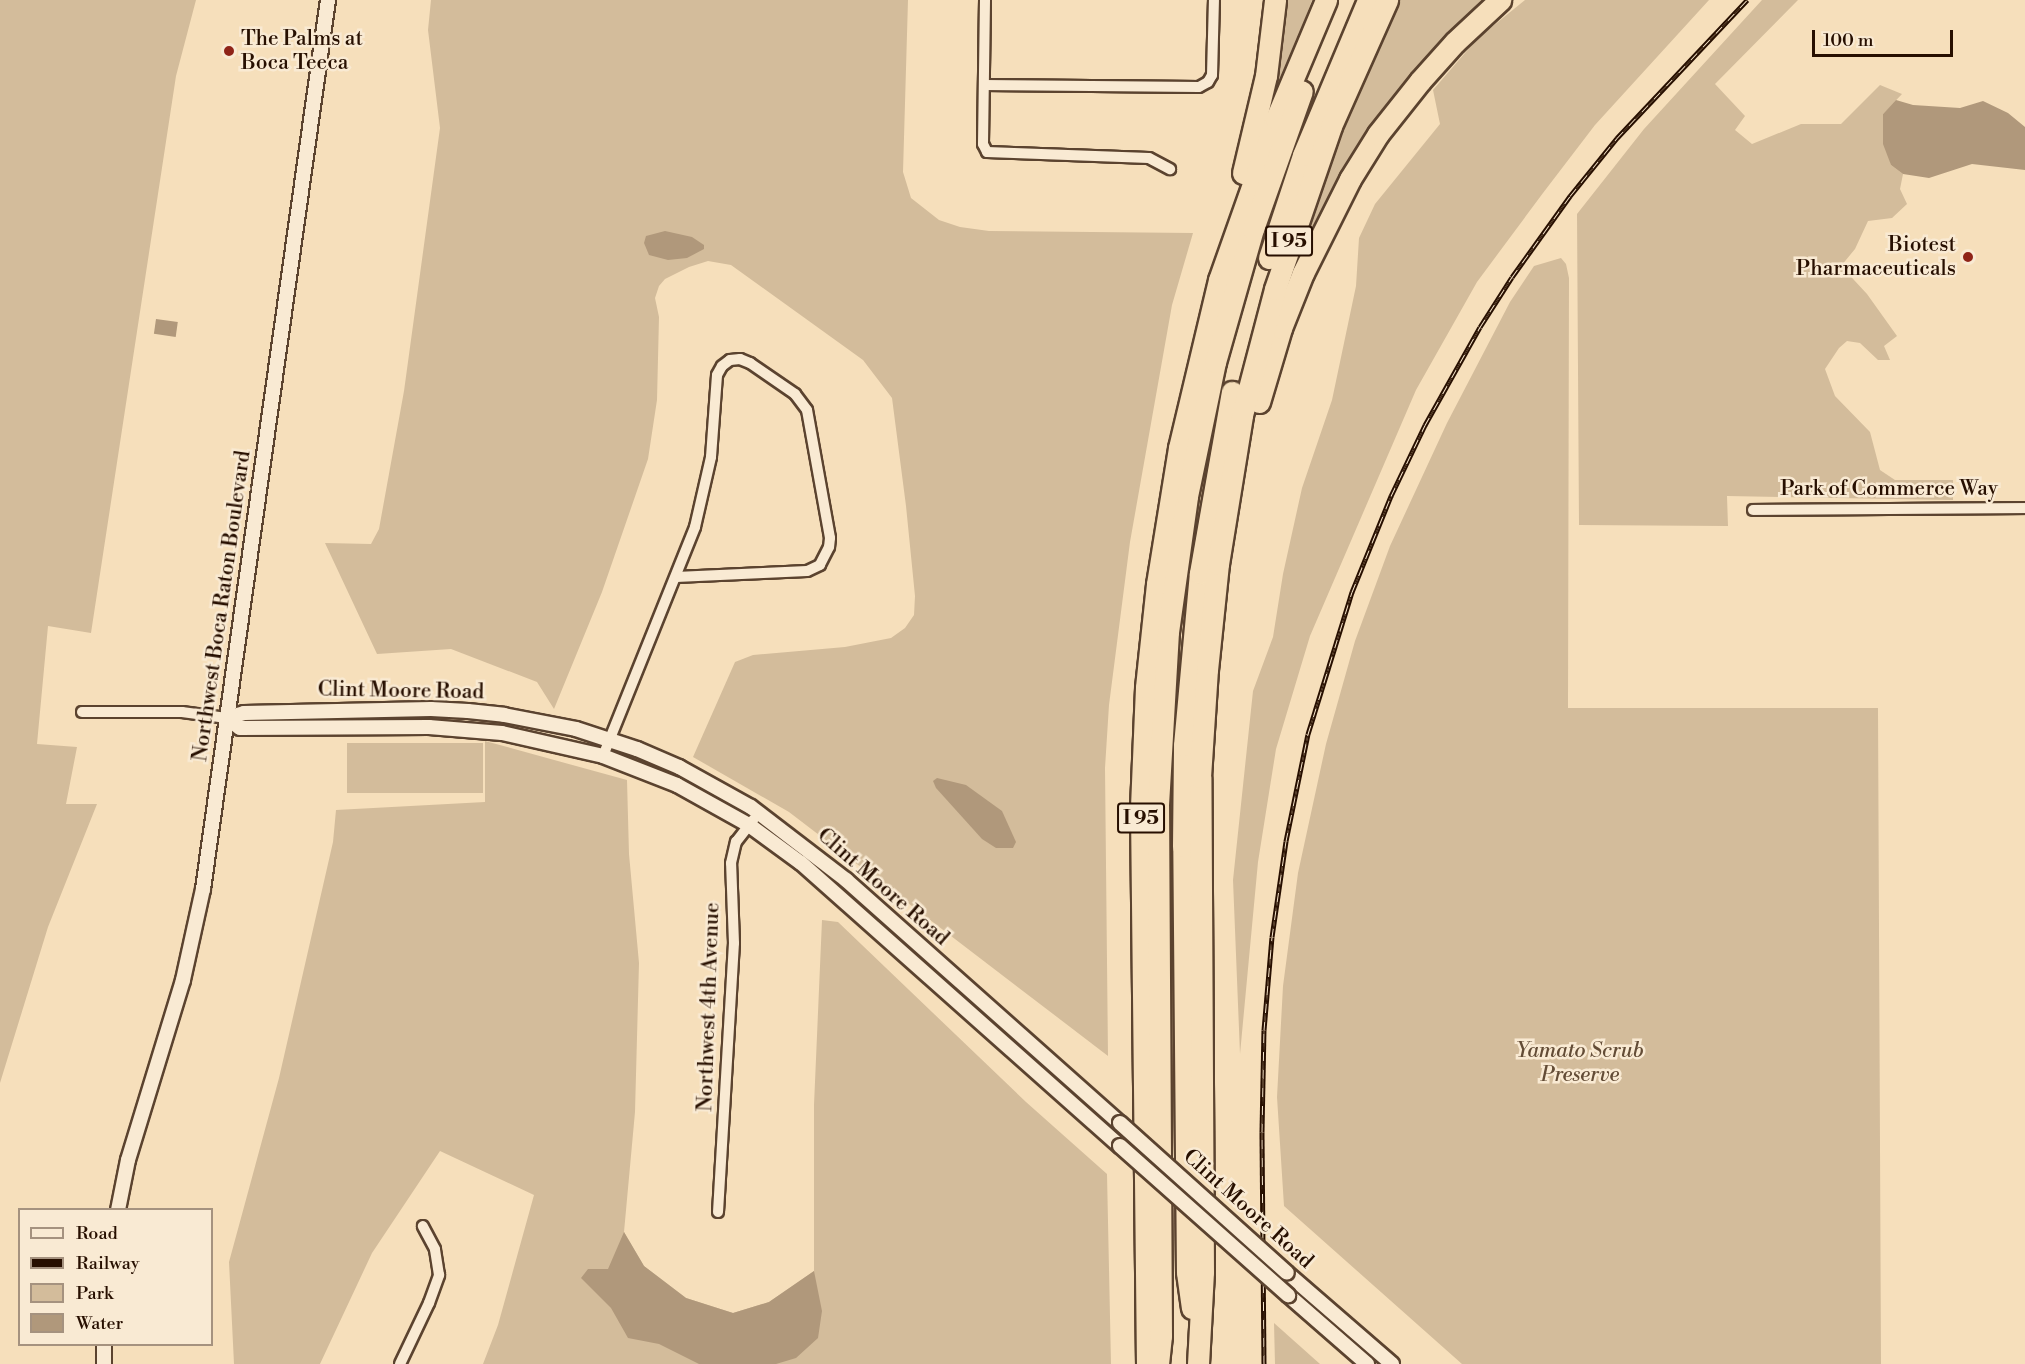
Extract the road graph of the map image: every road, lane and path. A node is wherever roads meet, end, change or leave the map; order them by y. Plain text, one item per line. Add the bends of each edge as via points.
1 (328, 0) edge
2 (985, 0) edge
3 (1215, 0) edge
4 (1275, 0) edge
5 (1326, 0) edge
6 (1342, 0) edge
7 (1368, 0) edge
8 (1387, 0) edge
9 (1500, 0) edge
10 (1513, 0) edge
11 (1431, 68) junction
12 (984, 85) junction
13 (1170, 169) dead end
14 (1219, 280) junction
15 (1229, 494) junction
16 (2025, 508) edge
17 (1753, 510) dead end
18 (676, 577) junction
19 (358, 710) junction
20 (82, 712) dead end
21 (227, 718) junction
22 (358, 727) junction
23 (610, 739) junction
24 (603, 756) junction
25 (759, 812) junction
26 (749, 825) junction
27 (118, 1208) edge
28 (718, 1212) dead end
29 (423, 1226) dead end
30 (104, 1346) edge
31 (1198, 1358) edge
32 (104, 1364) edge
33 (400, 1364) edge
34 (1147, 1364) edge
35 (1158, 1364) edge
36 (1367, 1364) edge
37 (1392, 1364) edge

1 - 21 street, Northwest Boca Raton Boulevard
2 - 12 street
3 - 12 street via 1212,75 1199,87
4 - 14 highway via 1263,92
5 - 14 highway, I 95 via 1276,119
6 - 35 highway via 1295,110 1236,283 1205,405 1176,563 1164,680 1158,805
7 - 31 highway via 1304,155 1263,278 1224,428 1200,573 1189,677 1182,814 1187,1272
8 - 15 highway, I 95 via 1331,126 1284,256 1242,415
9 - 11 highway
10 - 11 highway
11 - 15 highway via 1378,134 1317,240 1281,328
12 - 13 street via 983,144 987,152 1149,158
14 - 34 highway, I 95 via 1193,381 1169,504 1152,618 1144,722 1141,840
15 - 31 highway, I 95 via 1210,634 1200,777 1203,1272
16 - 17 street, Park of Commerce Way
18 - 18 street via 695,526 709,469 717,375 730,360 740,359 795,394 807,410 830,548 820,565 807,571
18 - 23 street
19 - 21 street, Clint Moore Road via 244,712
19 - 22 street
19 - 23 street, Clint Moore Road via 486,713 541,721
20 - 21 street, Clint Moore Road via 182,712
21 - 22 street, Clint Moore Road via 240,728
21 - 27 street, Northwest Boca Raton Boulevard via 194,934 170,1029 128,1160
22 - 24 street, Clint Moore Road via 502,733
23 - 24 street
23 - 25 street, Clint Moore Road via 679,767
24 - 26 street, Clint Moore Road via 677,785
25 - 26 street, Northwest 4th Avenue
25 - 37 street, Clint Moore Road, bridge via 846,880
26 - 28 street, Northwest 4th Avenue via 736,842 731,863 734,944
26 - 36 street, Clint Moore Road, bridge via 822,880
29 - 33 street via 435,1249 438,1275
30 - 32 street

